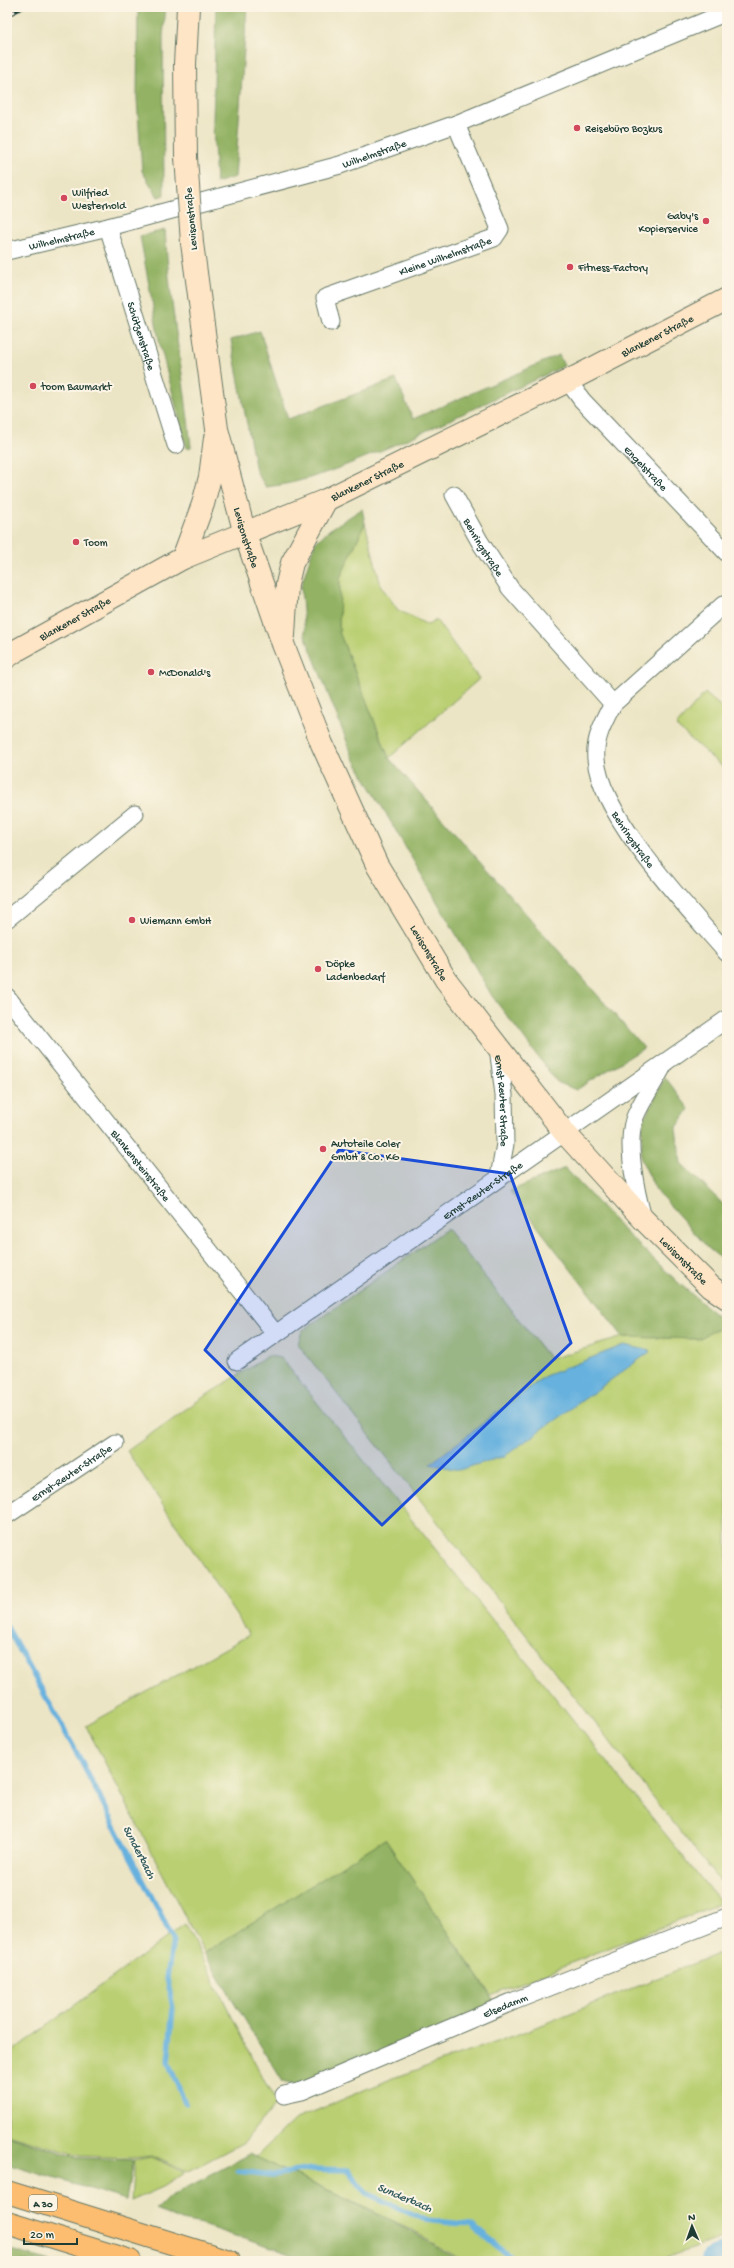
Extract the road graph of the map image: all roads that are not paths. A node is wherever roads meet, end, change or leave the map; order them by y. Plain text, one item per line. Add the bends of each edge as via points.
1 (188, 7) edge
2 (727, 12) edge
3 (456, 124) junction
4 (108, 227) junction
5 (7, 251) edge
6 (727, 299) edge
7 (331, 322) dead end
8 (568, 381) junction
9 (217, 429) junction
10 (176, 445) dead end
11 (454, 495) dead end
12 (326, 500) junction
13 (245, 534) junction
14 (727, 553) edge
15 (183, 558) junction
16 (723, 605) dead end
17 (283, 644) junction
18 (7, 658) edge
19 (613, 704) junction
20 (135, 814) dead end
21 (7, 919) edge
22 (727, 953) edge
23 (7, 997) edge
24 (727, 1019) edge
25 (498, 1047) junction
26 (666, 1062) junction
27 (564, 1132) junction
28 (499, 1177) junction
29 (643, 1219) junction
30 (727, 1298) edge
31 (275, 1333) junction
32 (237, 1361) dead end
33 (115, 1443) dead end
34 (7, 1515) edge
35 (727, 1917) edge
36 (284, 2095) dead end
37 (7, 2192) edge
38 (7, 2223) edge
39 (130, 2261) edge
40 (229, 2261) edge

1 - 9 main road, Levisonstraße, bridge via 185,64 186,158 192,243
2 - 3 street, Wilhelmstraße
3 - 4 street, Wilhelmstraße via 340,165
3 - 7 street, Kleine Wilhelmstraße via 500,229 494,238 325,298
4 - 5 street, Wilhelmstraße
4 - 10 street, Schützenstraße
6 - 8 main road, Blankener Straße
8 - 12 main road, Blankener Straße
8 - 14 street, Engelstraße via 582,400
9 - 13 main road, Levisonstraße
9 - 15 main road, Levisonstraße via 203,504
11 - 19 street, Behringstraße via 510,588
12 - 13 main road, Blankener Straße
12 - 17 main road, Levisonstraße via 292,563 287,584
13 - 15 main road, Blankener Straße
13 - 17 main road, Levisonstraße
15 - 18 main road, Blankener Straße via 17,650
16 - 19 street, Behringstraße
17 - 25 main road, Levisonstraße via 322,744 378,866 446,980
19 - 22 street, Behringstraße via 599,736 596,759 609,800 638,848
20 - 21 street
23 - 31 street, Blankensteinstraße
24 - 26 street, Ernst-Reuter-Straße
25 - 27 main road, Levisonstraße
25 - 28 street, Ernst Reuter Straße via 504,1095 505,1144
26 - 27 street, Ernst-Reuter-Straße
26 - 29 street via 634,1119 631,1156
27 - 28 street, Ernst-Reuter-Straße
27 - 29 main road, Levisonstraße
28 - 31 street, Ernst-Reuter-Straße
29 - 30 main road, Levisonstraße via 712,1287
31 - 32 street, Ernst-Reuter-Straße
33 - 34 street, Ernst-Reuter-Straße
35 - 36 street, Elsedamm via 514,2001 302,2091
37 - 40 highway, A 30
38 - 39 highway

